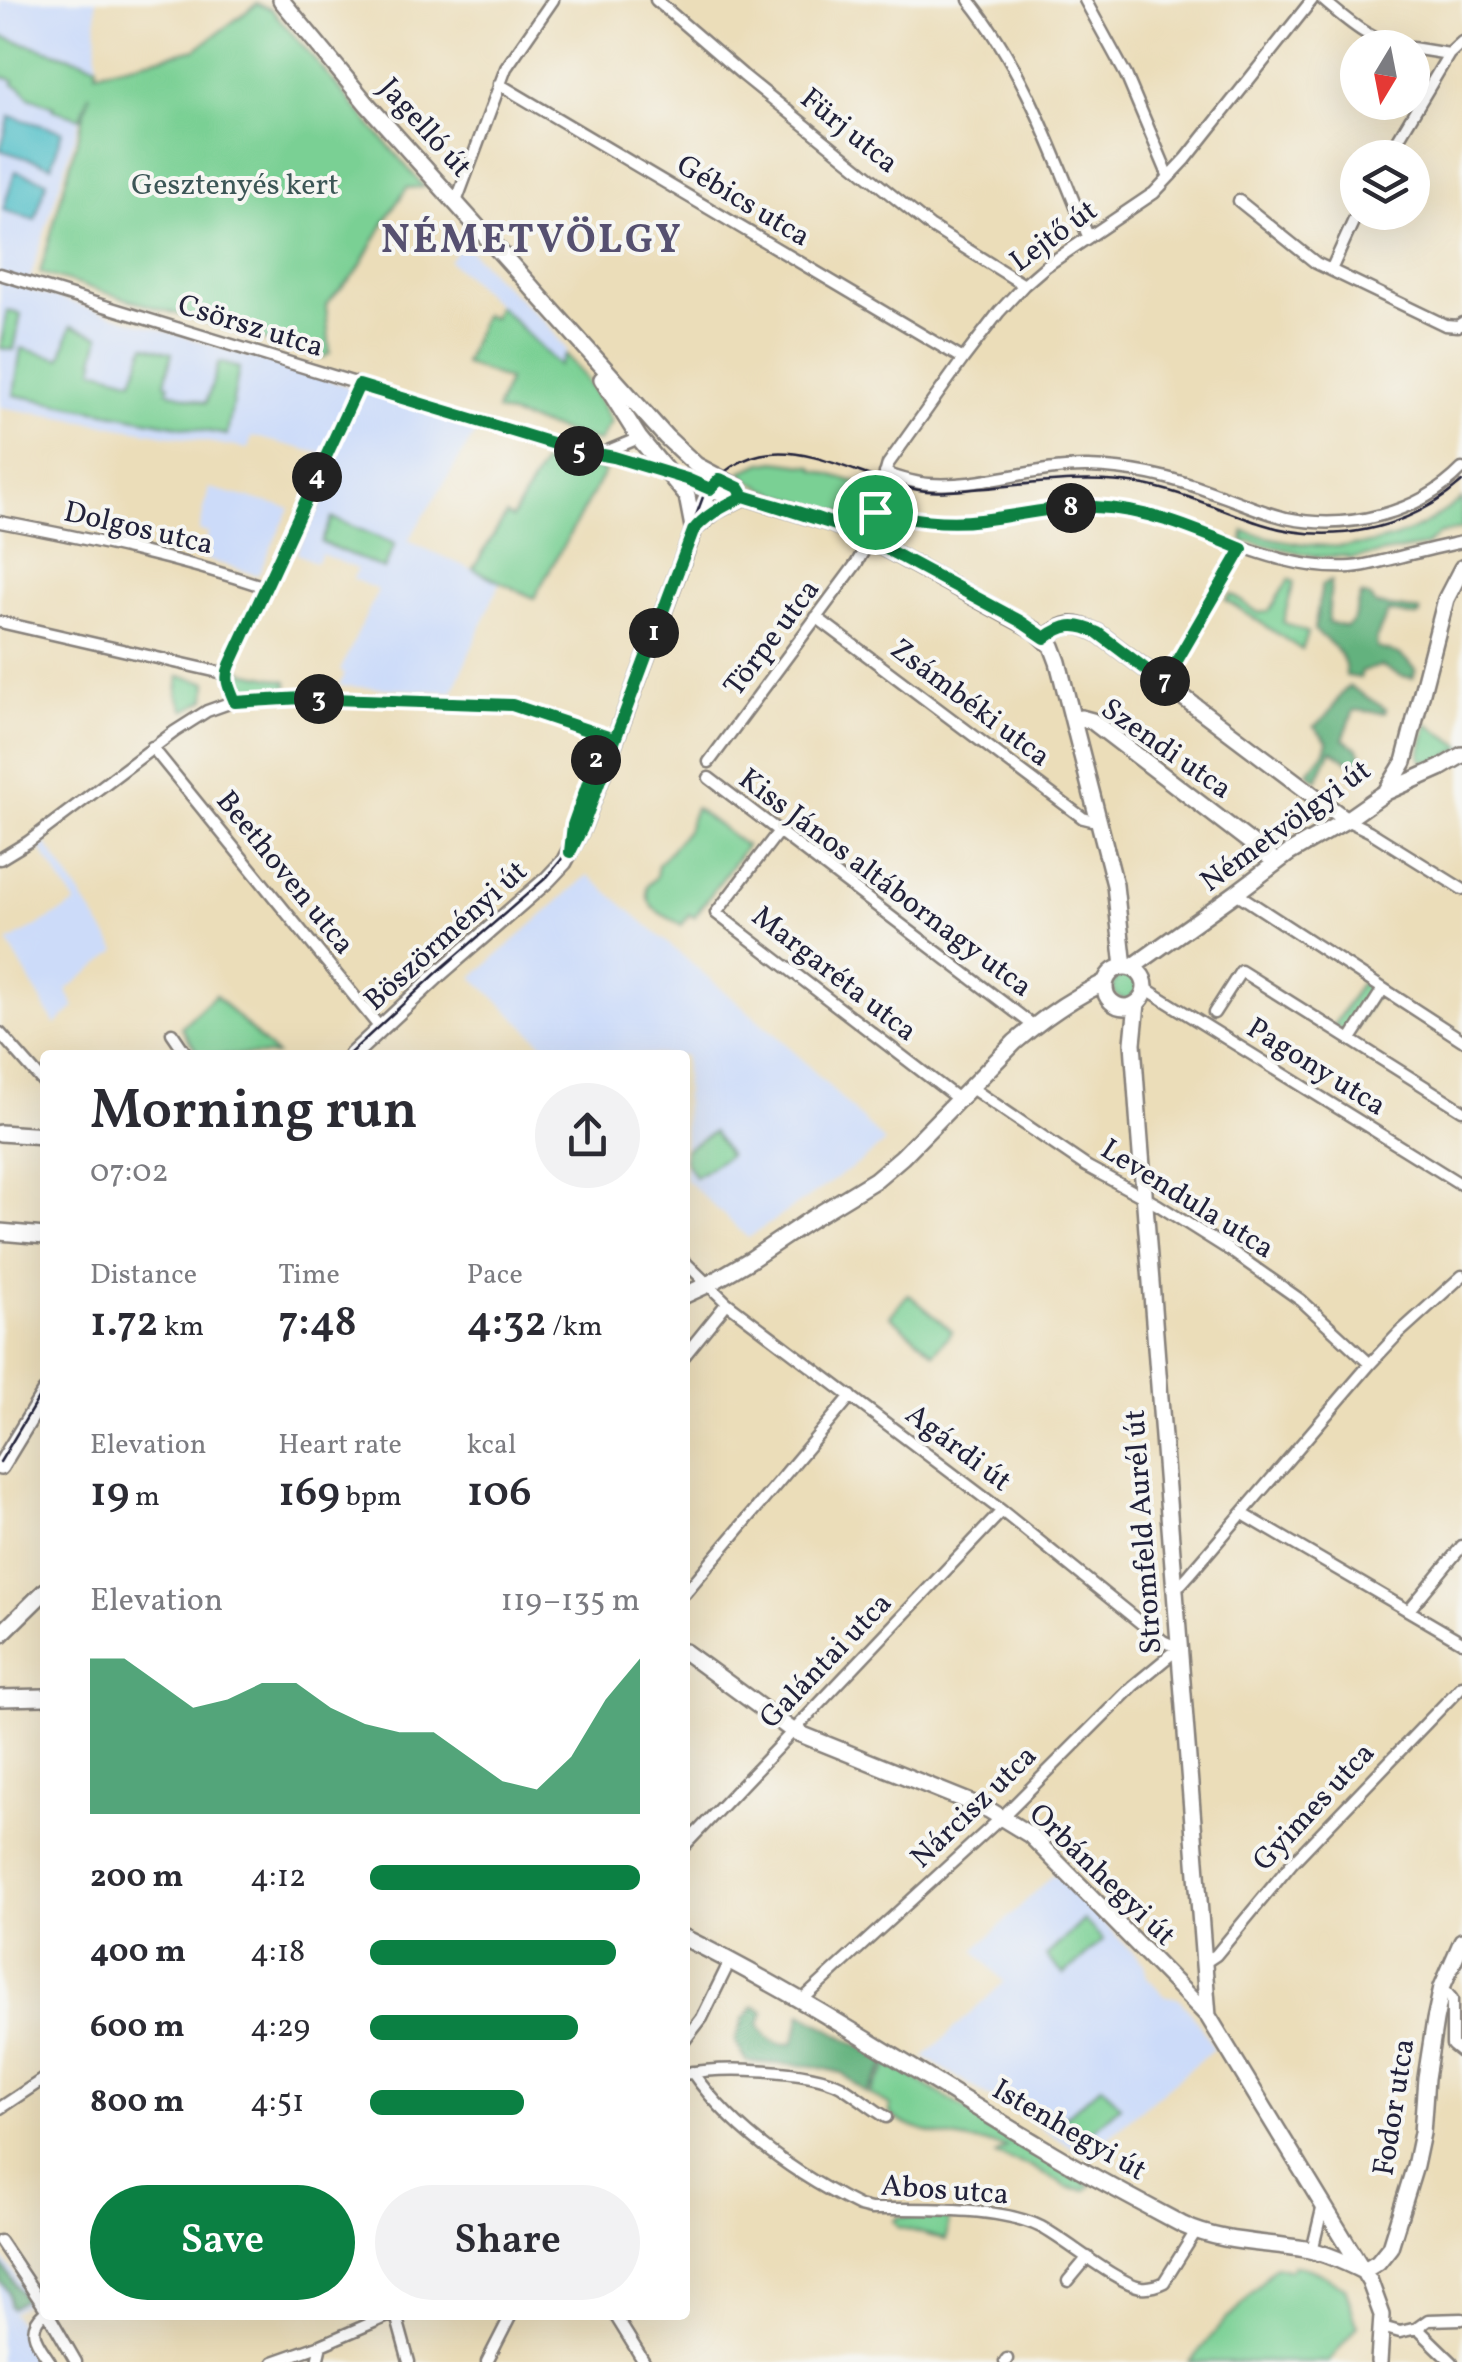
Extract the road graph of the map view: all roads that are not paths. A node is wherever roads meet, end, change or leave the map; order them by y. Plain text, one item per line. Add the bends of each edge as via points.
1 (281, 0) edge
2 (553, 0) edge
3 (656, 0) edge
4 (969, 0) edge
5 (1085, 0) edge
6 (1312, 0) edge
7 (1323, 0) edge
8 (1359, 30) edge
9 (1462, 42) edge
10 (1430, 51) edge
11 (1449, 54) junction
12 (499, 84) junction
13 (1398, 140) edge
14 (1170, 177) junction
15 (1239, 201) dead end
16 (456, 202) junction
17 (1349, 230) edge
18 (1088, 236) junction
19 (1330, 270) junction
20 (0, 274) edge
21 (1024, 285) junction
22 (1462, 322) edge
23 (572, 334) junction
24 (963, 359) junction
25 (359, 385) junction
26 (666, 437) junction
27 (639, 438) junction
28 (602, 454) junction
29 (1462, 469) edge
30 (885, 473) junction
31 (673, 476) junction
32 (715, 484) junction
33 (744, 496) junction
34 (875, 512) junction
35 (0, 522) edge
36 (693, 531) junction
37 (866, 538) junction
38 (1462, 542) edge
39 (1242, 549) junction
40 (1462, 568) edge
41 (265, 587) junction
42 (816, 617) junction
43 (0, 622) edge
44 (1045, 638) junction
45 (226, 674) junction
46 (1164, 683) junction
47 (235, 702) junction
48 (1073, 720) junction
49 (614, 739) junction
50 (152, 747) junction
51 (1462, 754) edge
52 (709, 762) dead end
53 (1404, 762) junction
54 (1440, 768) junction
55 (709, 778) dead end
56 (1386, 792) junction
57 (1098, 818) junction
58 (1346, 820) junction
59 (778, 831) junction
60 (0, 858) edge
61 (1276, 862) junction
62 (1462, 889) edge
63 (1236, 893) junction
64 (1172, 940) junction
65 (1128, 967) junction
66 (1383, 988) junction
67 (1142, 991) junction
68 (1111, 996) junction
69 (1214, 1012) dead end
70 (1034, 1026) junction
71 (380, 1029) junction
72 (0, 1033) edge
73 (172, 1034) dead end
74 (1351, 1039) junction
75 (1462, 1040) edge
76 (1133, 1043) junction
77 (183, 1050) edge
78 (357, 1050) edge
79 (40, 1078) edge
80 (964, 1093) junction
81 (1462, 1110) edge
82 (0, 1133) edge
83 (40, 1136) edge
84 (1462, 1185) edge
85 (1146, 1199) junction
86 (0, 1232) edge
87 (40, 1236) edge
88 (690, 1267) edge
89 (1462, 1276) edge
90 (708, 1284) junction
91 (690, 1293) edge
92 (727, 1303) junction
93 (690, 1349) edge
94 (1370, 1364) junction
95 (851, 1396) junction
96 (40, 1400) edge
97 (0, 1467) edge
98 (1002, 1511) junction
99 (1244, 1514) junction
100 (1462, 1546) edge
101 (1173, 1585) junction
102 (690, 1586) edge
103 (40, 1596) edge
104 (1410, 1610) junction
105 (0, 1635) edge
106 (1462, 1642) edge
107 (1179, 1648) junction
108 (690, 1656) edge
109 (1462, 1686) edge
110 (40, 1697) edge
111 (0, 1698) edge
112 (793, 1730) junction
113 (1002, 1817) junction
114 (690, 1839) edge
115 (690, 1941) edge
116 (1462, 1942) edge
117 (1203, 1960) junction
118 (730, 1961) junction
119 (1442, 1988) junction
120 (801, 2000) junction
121 (1208, 2016) junction
122 (690, 2034) edge
123 (1462, 2053) edge
124 (690, 2073) edge
125 (690, 2074) edge
126 (40, 2081) edge
127 (0, 2108) edge
128 (886, 2117) dead end
129 (1324, 2204) junction
130 (1196, 2231) junction
131 (0, 2241) edge
132 (1312, 2251) junction
133 (1088, 2257) junction
134 (1363, 2271) junction
135 (1068, 2281) dead end
136 (40, 2303) edge
137 (40, 2318) edge
138 (1462, 2319) edge
139 (51, 2320) edge
140 (381, 2320) edge
141 (395, 2320) edge
142 (508, 2320) edge
143 (618, 2320) edge
144 (1382, 2327) junction
145 (1417, 2328) junction
146 (321, 2345) junction
147 (50, 2362) edge
148 (76, 2362) edge
149 (273, 2362) edge
150 (317, 2362) edge
151 (409, 2362) edge
152 (487, 2362) edge
153 (644, 2362) edge
154 (1380, 2362) edge
155 (1452, 2362) edge

1 - 16 street, Jagelló út
2 - 12 street
3 - 21 street, Fürj utca via 930,226
4 - 18 street via 1002,43
5 - 14 street
6 - 14 street, Lejtő út
7 - 8 street
9 - 11 street
10 - 11 street
11 - 13 street
12 - 16 street
12 - 24 street, Gébics utca
14 - 18 street, Lejtő út
15 - 19 street
16 - 23 street, Jagelló út
17 - 19 street
18 - 21 street, Lejtő út
19 - 22 street via 1445,325
20 - 25 street, Csörsz utca
21 - 24 street, Lejtő út
23 - 26 street, Jagelló út
23 - 27 street, Jagelló út
24 - 30 street, Lejtő út
25 - 28 street, Csörsz utca
25 - 41 street
26 - 27 street
26 - 32 street, Jagelló út
27 - 28 street
27 - 31 street, Jagelló út
28 - 31 street, Csörsz utca
29 - 30 street via 1392,512 1324,523 1290,519 1159,476 1088,467 938,484
30 - 34 street, Lejtő út
31 - 32 street, Jagelló út
31 - 36 street via 687,496
32 - 33 street via 739,488
32 - 36 street, Böszörményi út
33 - 36 street
33 - 37 street
34 - 37 street, Lejtő út
34 - 39 street via 984,520 1106,508 1184,524
35 - 41 street, Dolgos utca via 112,543
36 - 49 street, Böszörményi út
37 - 42 street, Törpe utca via 856,564
37 - 44 street
38 - 39 street via 1352,567 1308,565
39 - 46 street
40 - 53 street, Németvölgyi út via 1446,599
41 - 45 street
42 - 52 street, Törpe utca
42 - 57 street, Zsámbéki utca via 1083,818
43 - 45 street
44 - 46 street via 1065,626 1086,627
44 - 48 street via 1056,654
45 - 47 street
46 - 58 street
47 - 49 street via 512,705
47 - 50 street via 207,711
48 - 57 street
48 - 61 street, Szendi utca via 1092,721
49 - 71 street, Böszörményi út via 600,749 570,852
50 - 60 street
50 - 71 street, Beethoven utca
51 - 54 street
53 - 54 street
53 - 56 street, Németvölgyi út
54 - 56 street
55 - 59 street, Kiss János altábornagy utca
56 - 58 street, Németvölgyi út
57 - 65 street
58 - 61 street, Németvölgyi út
58 - 62 street
59 - 70 street, Kiss János altábornagy utca
59 - 80 street, Margaréta utca via 716,913
61 - 63 street, Németvölgyi út
63 - 64 street, Németvölgyi út
63 - 66 street
64 - 65 street, Németvölgyi út
64 - 67 street, Németvölgyi út
65 - 67 street via 1138,972
65 - 68 street via 1112,972
66 - 74 street
66 - 75 street
67 - 68 street via 1132,1006
67 - 76 street, Stromfeld Aurél út
67 - 84 street, Pagony utca
68 - 70 street via 1065,1004
68 - 76 street, Stromfeld Aurél út
69 - 74 street via 1241,971
70 - 80 street
71 - 78 street, Böszörményi út
72 - 79 street
73 - 77 street
74 - 81 street
76 - 85 street, Stromfeld Aurél út
80 - 85 street, Levendula utca
80 - 90 street via 875,1180
82 - 83 street
85 - 94 street, Levendula utca via 1302,1301
85 - 101 street, Stromfeld Aurél út
86 - 87 street
88 - 90 street, Agárdi út
89 - 94 street
90 - 91 street
90 - 92 street, Agárdi út
92 - 93 street
92 - 95 street, Agárdi út
94 - 99 street
95 - 98 street, Agárdi út
95 - 102 street
96 - 97 street
98 - 107 street, Agárdi út
98 - 112 street, Galántai utca
99 - 101 street
99 - 104 street
100 - 104 street
101 - 107 street, Stromfeld Aurél út
103 - 105 street
104 - 106 street
107 - 113 street, Nárcisz utca
107 - 117 street, Stromfeld Aurél út
108 - 112 street, Orbánhegyi út
109 - 117 street, Gyimes utca via 1292,1863 1216,1954
110 - 111 street
112 - 113 street, Orbánhegyi út
112 - 114 street, Galántai utca
113 - 120 street, Nárcisz utca
113 - 121 street, Orbánhegyi út via 1030,1836
115 - 118 street, Istenhegyi út
116 - 119 street, Fodor utca
117 - 121 street, Stromfeld Aurél út
118 - 120 street, Istenhegyi út
118 - 122 street
119 - 123 street via 1452,1999 1452,2045
119 - 134 street, Fodor utca via 1415,2166 1390,2247
120 - 130 street, Istenhegyi út via 1057,2156
121 - 129 street, Orbánhegyi út
124 - 128 street via 819,2078
125 - 133 street, Abos utca via 753,2140 859,2206 1004,2215 1042,2228
126 - 127 street
129 - 132 street
129 - 134 street, Orbánhegyi út
130 - 132 street, Istenhegyi út
130 - 133 street, Abos utca via 1156,2286 1133,2284
131 - 136 street
132 - 134 street, Istenhegyi út
133 - 135 street
134 - 144 street
137 - 147 street via 34,2333
138 - 145 street via 1428,2320
139 - 148 street
140 - 146 street
141 - 151 street
142 - 152 street
143 - 153 street
144 - 145 street
144 - 154 street
145 - 155 street
146 - 149 street
146 - 150 street

